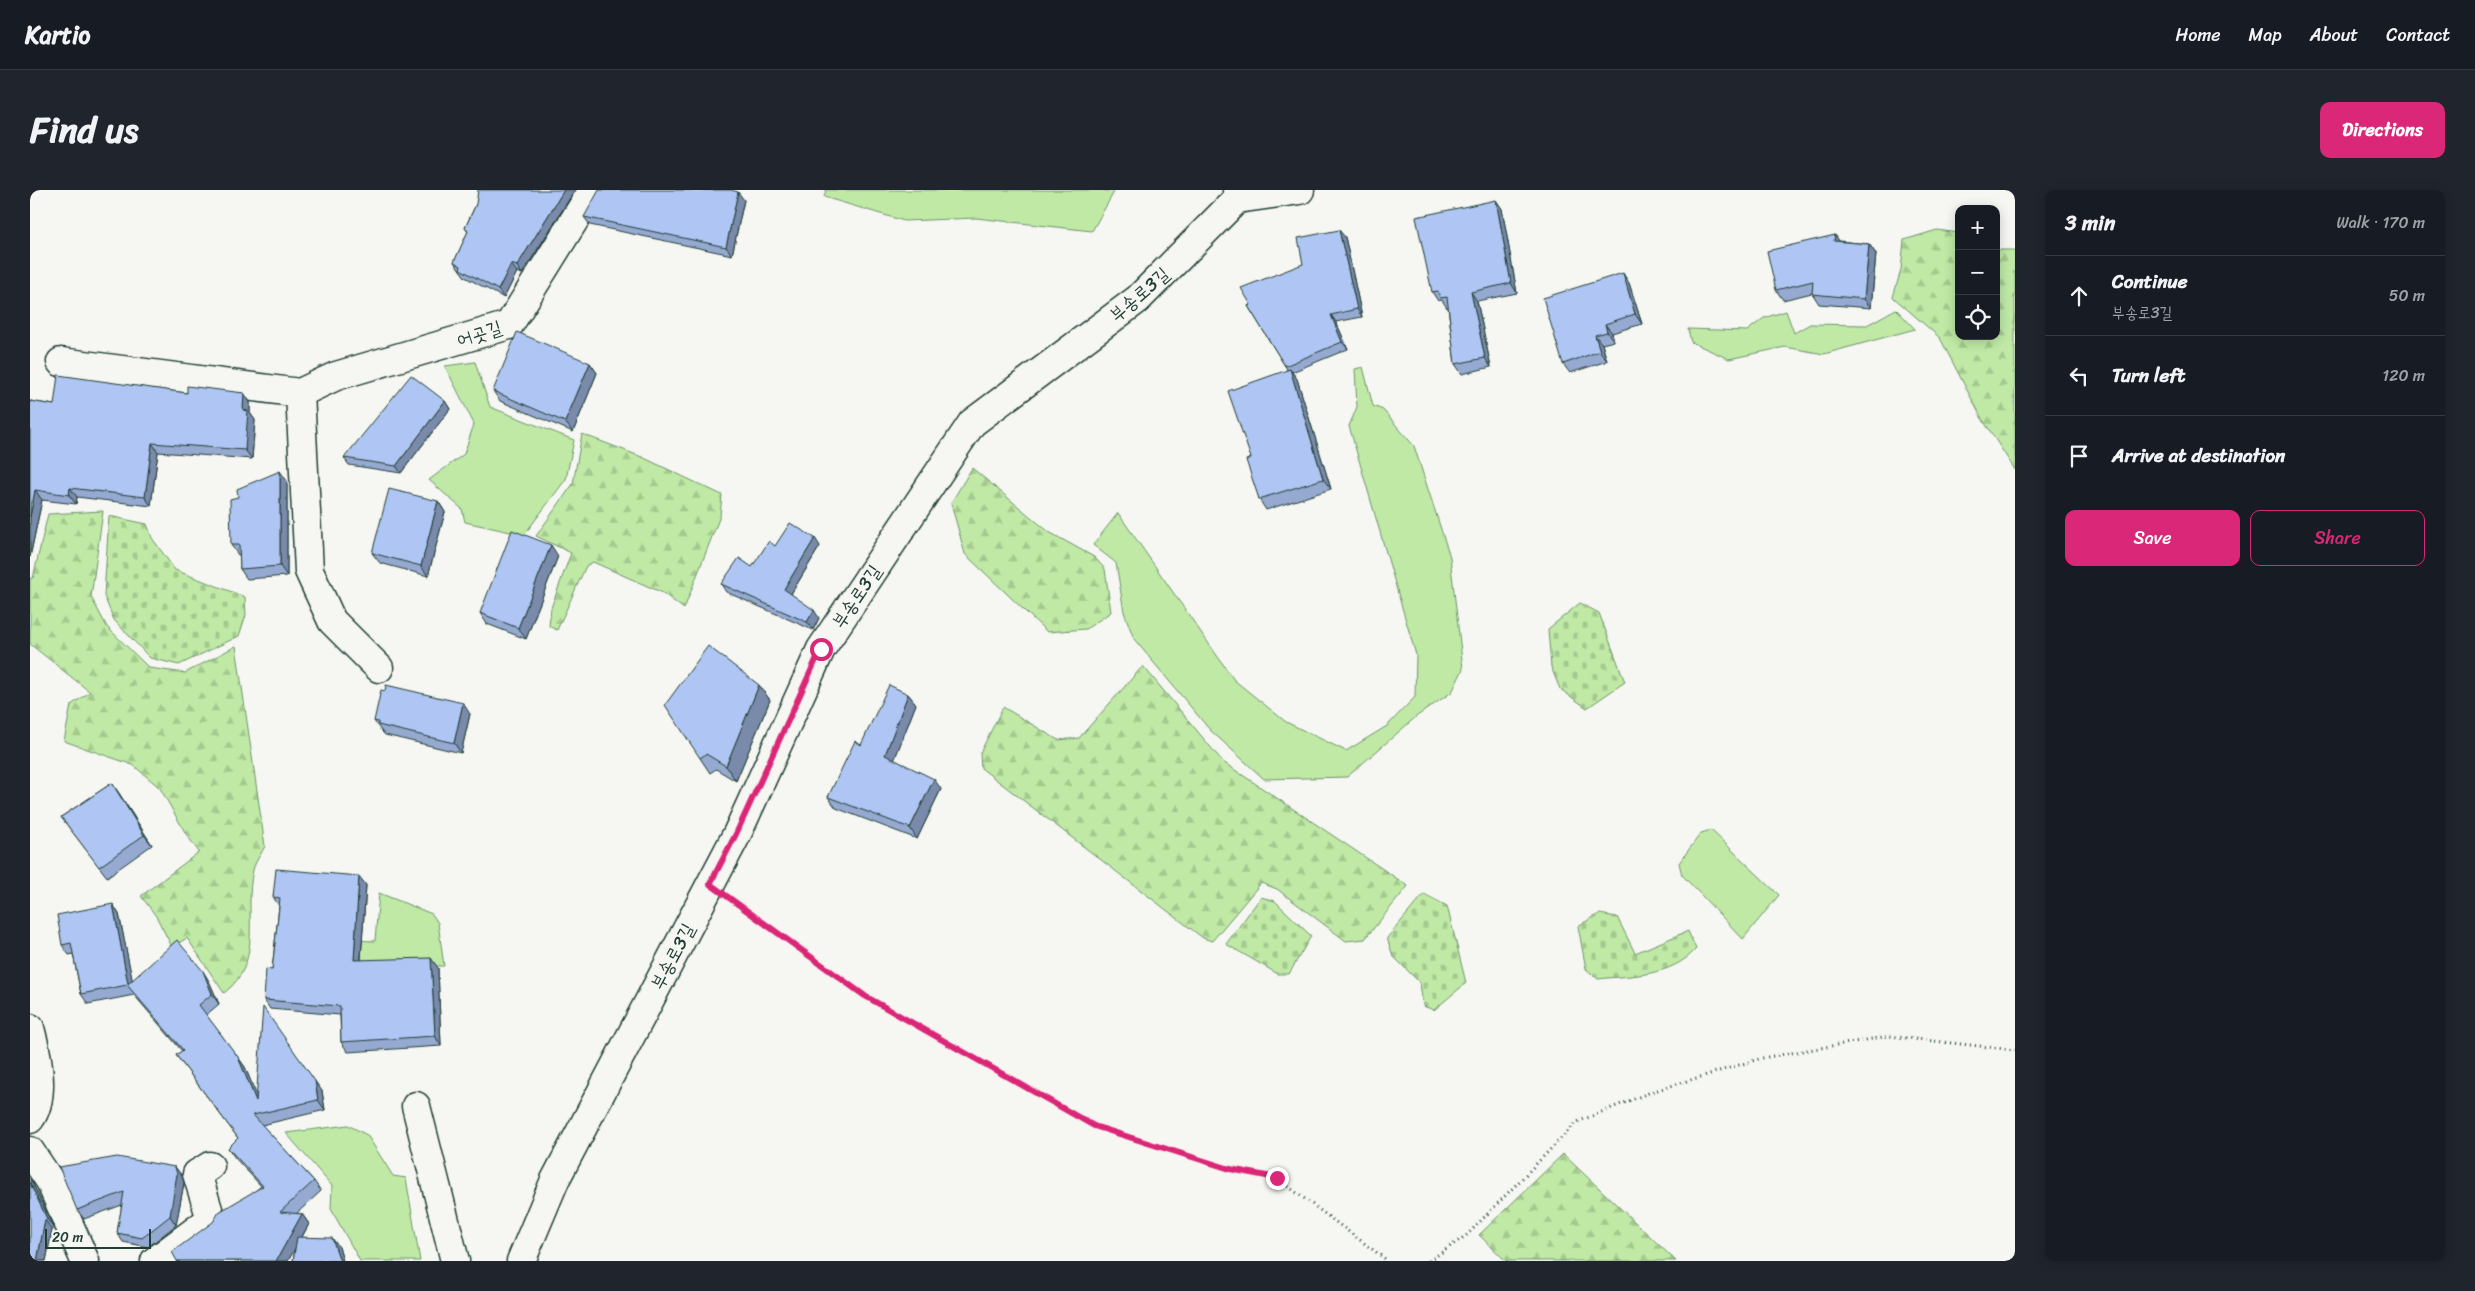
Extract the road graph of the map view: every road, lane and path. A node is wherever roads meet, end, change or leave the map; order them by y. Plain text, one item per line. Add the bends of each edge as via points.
1 (593, 190) edge
2 (1300, 190) edge
3 (1237, 194) edge
4 (61, 362) dead end
5 (300, 394) junction
6 (379, 668) dead end
7 (710, 884) junction
8 (30, 1028) edge
9 (2015, 1050) edge
10 (416, 1106) dead end
11 (30, 1119) edge
12 (30, 1151) edge
13 (210, 1166) dead end
14 (1378, 1256) junction
15 (85, 1261) edge
16 (155, 1261) edge
17 (455, 1261) edge
18 (521, 1261) edge
19 (1378, 1261) edge
20 (1388, 1261) edge
21 (1429, 1261) edge

1 - 5 street, 어곳길 via 508,325 336,376
2 - 3 street
3 - 7 street, 부송로3길 via 1138,299 972,423 821,649 741,825
4 - 5 street
5 - 6 street via 309,571 332,621
7 - 14 path via 865,996 1094,1126 1230,1169 1277,1178
7 - 18 street, 부송로3길 via 556,1180
8 - 11 street via 38,1056 37,1110
9 - 21 path via 1889,1036 1762,1058 1651,1092 1578,1122 1467,1235
10 - 17 street
12 - 15 street via 50,1181
13 - 16 street via 197,1174 211,1219
14 - 19 path
14 - 20 path

